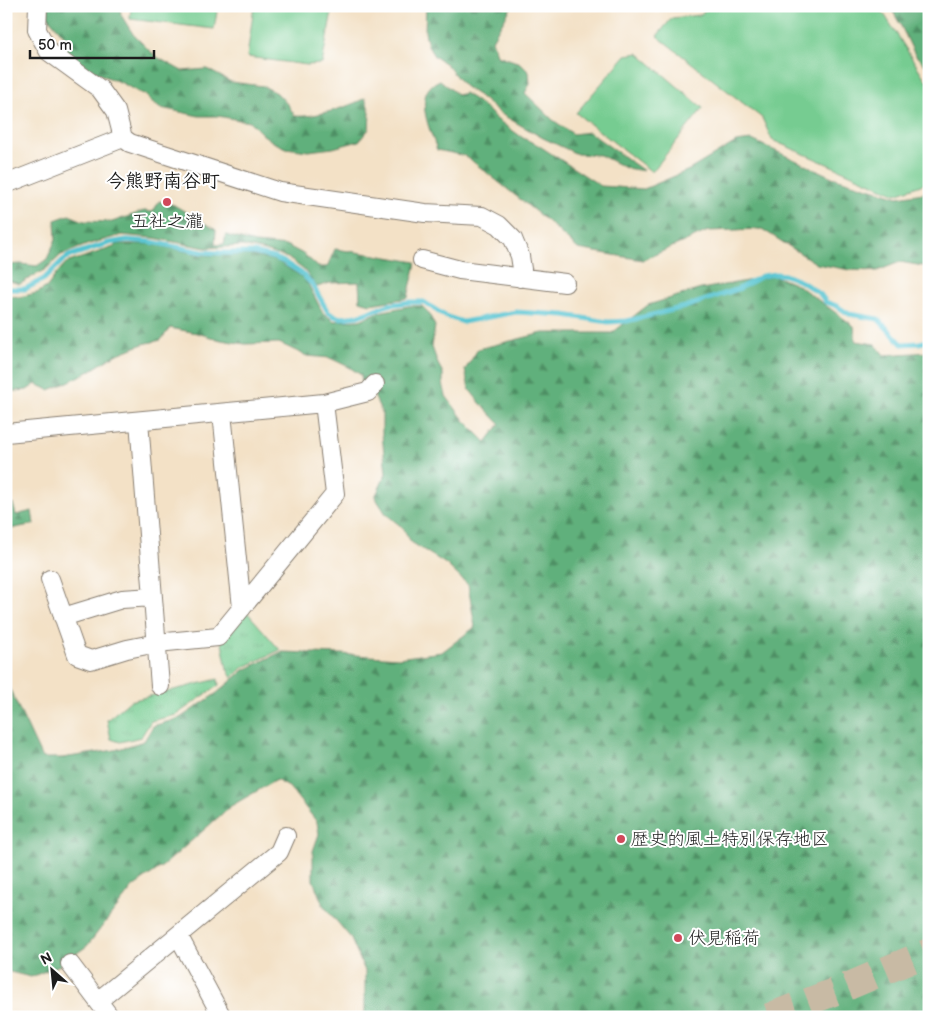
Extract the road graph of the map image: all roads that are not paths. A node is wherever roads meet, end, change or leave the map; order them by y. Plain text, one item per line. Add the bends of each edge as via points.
1 (38, 6) edge
2 (123, 138) junction
3 (6, 184) edge
4 (422, 260) dead end
5 (520, 278) junction
6 (565, 284) dead end
7 (375, 384) dead end
8 (324, 404) junction
9 (222, 413) junction
10 (139, 420) junction
11 (6, 433) edge
12 (50, 580) dead end
13 (153, 596) junction
14 (242, 608) junction
15 (63, 617) junction
16 (157, 642) junction
17 (160, 686) dead end
18 (286, 836) dead end
19 (178, 935) junction
20 (70, 964) dead end
21 (98, 1000) junction
22 (110, 1017) edge
23 (222, 1017) edge

1 - 2 street via 37,30 49,52 100,89 116,111
2 - 3 street
2 - 5 street via 280,192 425,213 482,216 499,225 512,239 520,256
4 - 5 street via 460,270
5 - 6 street
7 - 8 street via 368,392
8 - 9 street
8 - 14 street via 335,494
9 - 10 street
9 - 14 street
10 - 11 street
10 - 13 street
12 - 15 street
13 - 15 street via 122,599
13 - 16 street
14 - 16 street via 218,637
15 - 16 street via 77,654 91,660
16 - 17 street
18 - 19 street via 279,852
19 - 21 street
19 - 23 street
20 - 21 street
21 - 22 street

